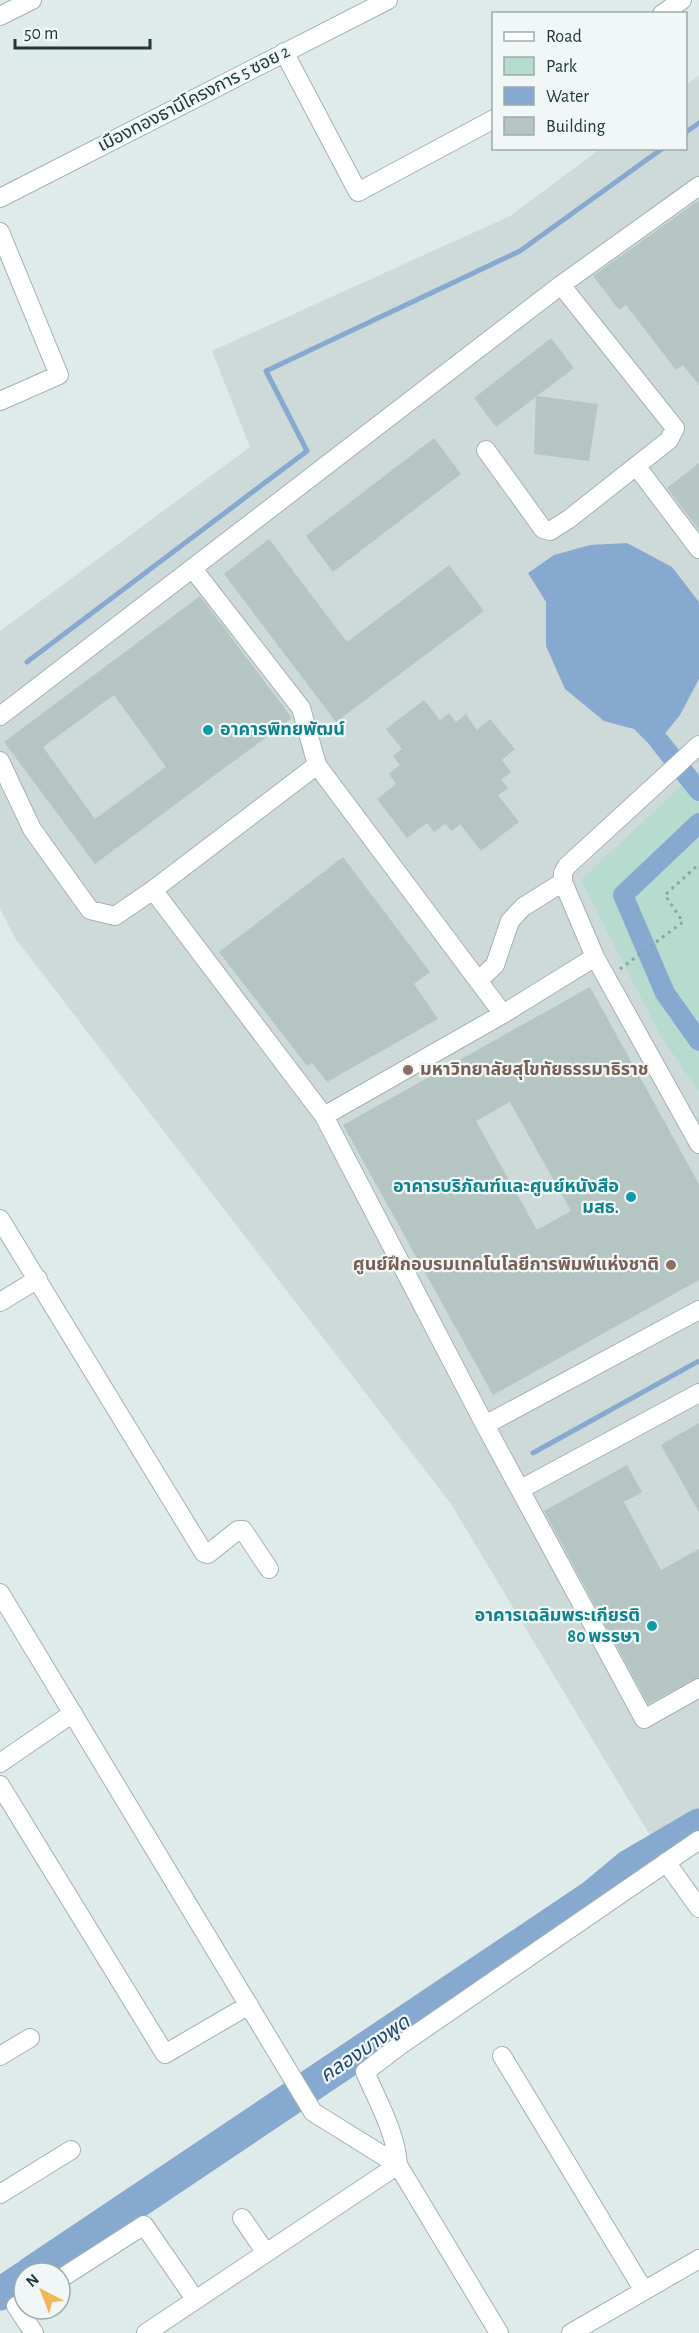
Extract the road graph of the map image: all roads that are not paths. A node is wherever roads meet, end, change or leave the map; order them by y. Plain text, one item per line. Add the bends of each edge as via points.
1 (32, 0) edge
2 (388, 0) edge
3 (682, 0) edge
4 (665, 12) edge
5 (0, 16) edge
6 (284, 52) junction
7 (492, 120) edge
8 (699, 186) edge
9 (0, 198) edge
10 (0, 232) edge
11 (561, 285) junction
12 (0, 401) edge
13 (486, 450) dead end
14 (637, 467) junction
15 (699, 549) edge
16 (193, 569) junction
17 (0, 716) edge
18 (696, 748) edge
19 (0, 761) edge
20 (317, 765) junction
21 (563, 882) junction
22 (153, 890) junction
23 (595, 957) junction
24 (477, 981) junction
25 (503, 1014) junction
26 (324, 1116) junction
27 (699, 1144) edge
28 (0, 1219) edge
29 (38, 1279) junction
30 (0, 1302) edge
31 (699, 1310) edge
32 (699, 1393) edge
33 (485, 1425) junction
34 (521, 1489) junction
35 (269, 1569) dead end
36 (0, 1593) edge
37 (699, 1688) edge
38 (73, 1713) junction
39 (0, 1763) edge
40 (0, 1785) edge
41 (699, 1840) edge
42 (666, 1862) junction
43 (699, 1908) edge
44 (249, 2005) junction
45 (30, 2038) dead end
46 (0, 2056) edge
47 (502, 2056) dead end
48 (71, 2150) dead end
49 (398, 2165) junction
50 (0, 2194) edge
51 (242, 2218) dead end
52 (266, 2253) junction
53 (699, 2259) edge
54 (72, 2272) edge
55 (644, 2290) junction
56 (195, 2299) junction
57 (146, 2333) edge
58 (499, 2333) edge
59 (571, 2333) edge

1 - 5 street
2 - 6 street, เมืองทองธานีโครงการ 5 ซอย 2
3 - 4 street
6 - 7 street via 358,192
6 - 9 street, เมืองทองธานีโครงการ 5 ซอย 2
8 - 11 street
10 - 12 street via 59,375
11 - 14 street via 675,428 669,440
11 - 16 street
13 - 14 street via 543,529 550,531
14 - 15 street
16 - 17 street
16 - 20 street via 301,708
18 - 21 street via 567,866
19 - 22 street via 32,829 90,910 115,916
20 - 22 street
20 - 24 street
21 - 23 street
21 - 24 street via 523,907 510,921 495,966
22 - 26 street
23 - 25 street
23 - 27 street
24 - 25 street
25 - 26 street
26 - 33 street
28 - 29 street
29 - 30 street
29 - 35 street via 204,1553 243,1530
31 - 33 street
32 - 34 street
33 - 34 street
34 - 37 street via 644,1719
36 - 38 street
38 - 39 street
38 - 44 street
40 - 44 street via 165,2054
41 - 42 street
42 - 43 street
42 - 49 street via 365,2073 390,2130
44 - 49 street via 313,2112
45 - 46 street
47 - 55 street
48 - 50 street
49 - 52 street
49 - 58 street
51 - 52 street
52 - 56 street
53 - 55 street
54 - 56 street via 144,2225
55 - 59 street
56 - 57 street

